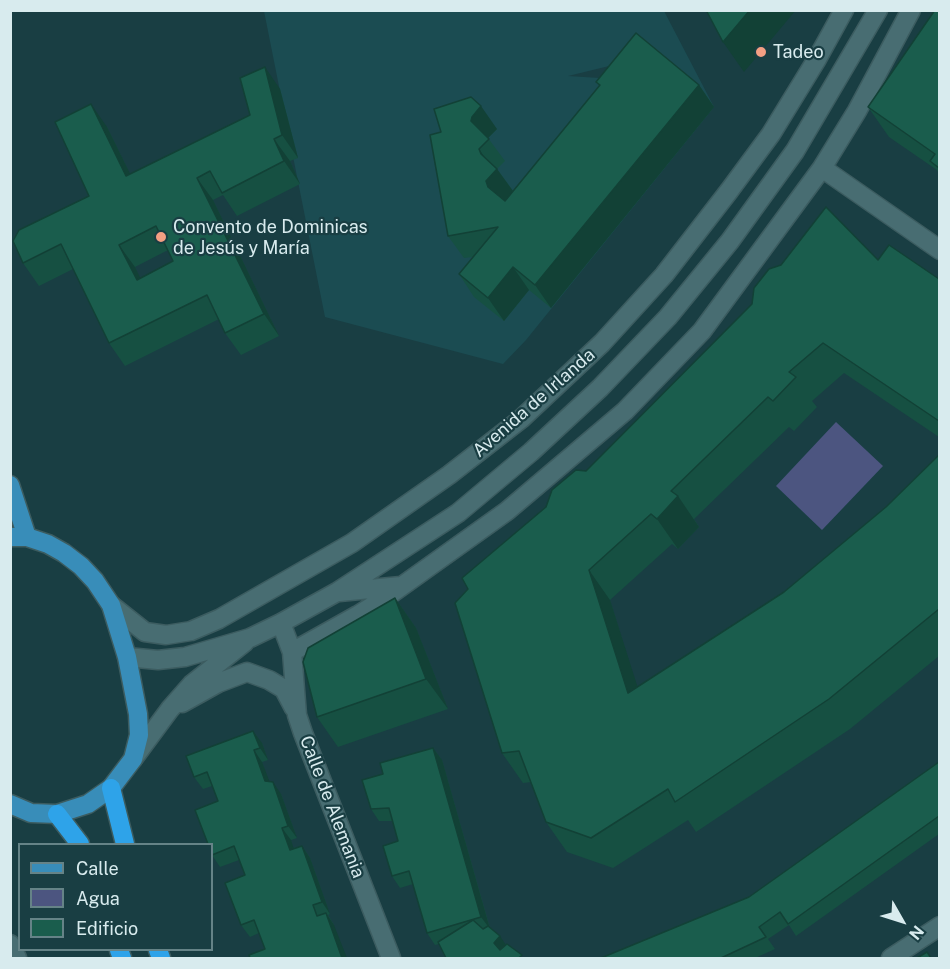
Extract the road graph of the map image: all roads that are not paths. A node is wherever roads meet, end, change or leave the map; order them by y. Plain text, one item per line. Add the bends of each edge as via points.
1 (844, 10) edge
2 (878, 10) edge
3 (911, 10) edge
4 (822, 168) junction
5 (939, 250) edge
6 (10, 485) edge
7 (19, 537) edge
8 (401, 586) junction
9 (337, 592) junction
10 (111, 605) junction
11 (281, 623) junction
12 (250, 638) junction
13 (292, 652) junction
14 (127, 657) junction
15 (170, 709) junction
16 (297, 715) junction
17 (133, 759) junction
18 (111, 788) junction
19 (14, 809) edge
20 (57, 814) junction
21 (79, 843) edge
22 (125, 843) edge
23 (939, 926) edge
24 (10, 944) edge
25 (16, 958) edge
26 (391, 958) edge
27 (891, 958) edge

1 - 10 street, Avenida de Irlanda via 771,134 663,275 602,343 521,418 449,475 352,543 219,619 191,631 166,635 145,632
2 - 9 street, Avenida de Irlanda via 795,151 730,241 668,317 600,388 458,513
3 - 4 street, Avenida de Irlanda
4 - 5 street
4 - 8 street, Avenida de Irlanda via 702,331 625,411 507,512
6 - 7 main road
7 - 10 main road via 48,544 64,553 95,581
8 - 9 street, Avenida de Irlanda
8 - 13 street, Avenida de Irlanda
9 - 11 street, Avenida de Irlanda
10 - 14 main road
11 - 12 street, Avenida de Irlanda
11 - 13 street
12 - 14 street, Avenida de Irlanda via 185,657
12 - 15 street, Avenida de Irlanda via 192,684
13 - 16 street, Calle de Alemania
14 - 17 main road via 138,714 139,735
15 - 16 street, Avenida de Irlanda via 247,672 284,689
15 - 17 street, Avenida de Irlanda
16 - 26 street, Calle de Alemania
17 - 18 main road
18 - 20 main road via 88,804
18 - 22 highway
19 - 20 main road
20 - 21 highway
23 - 27 street
24 - 25 street

